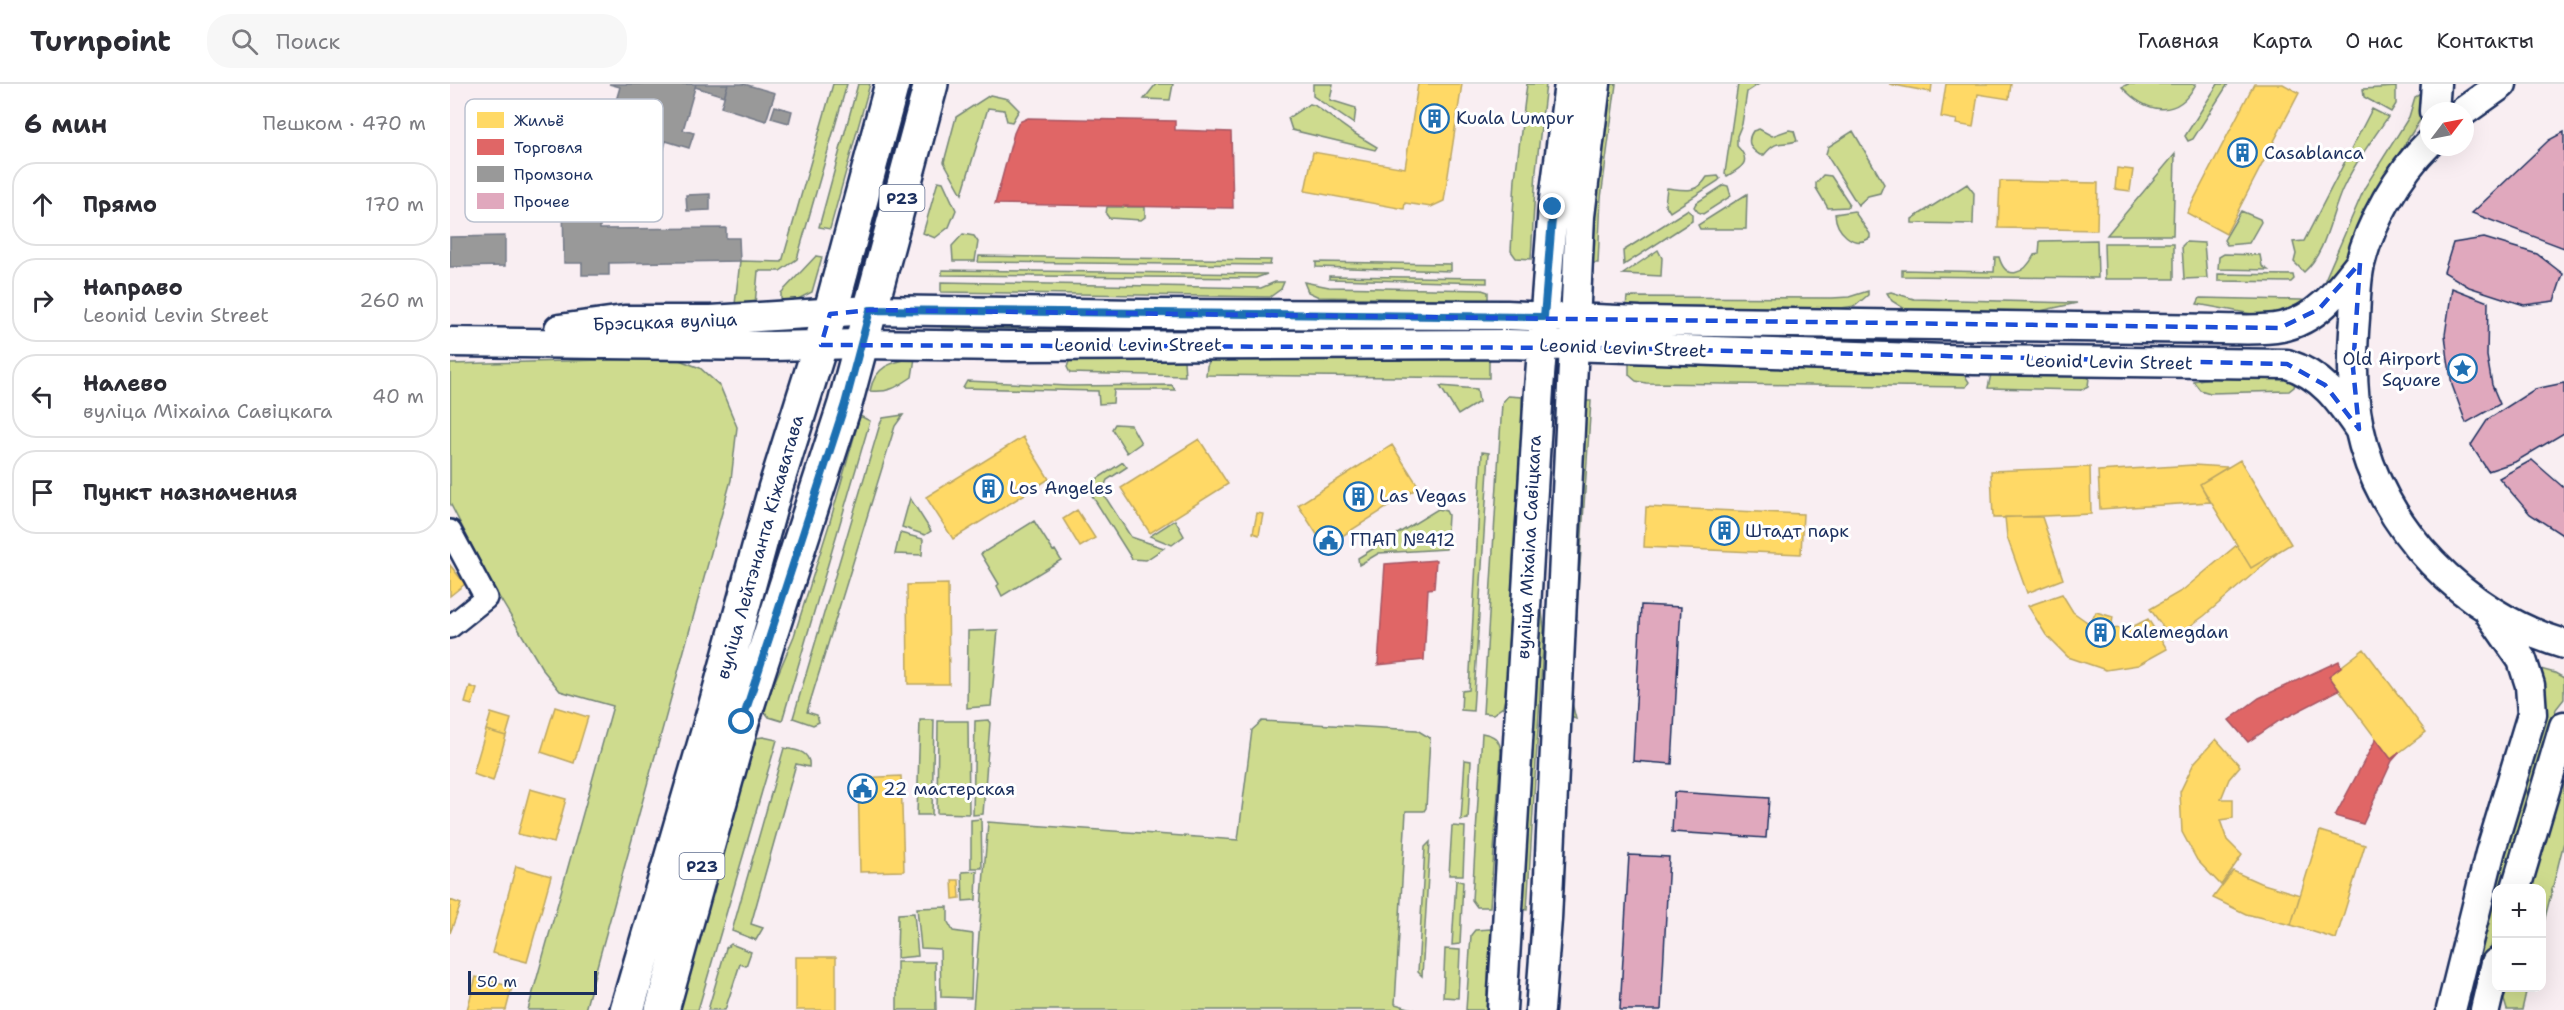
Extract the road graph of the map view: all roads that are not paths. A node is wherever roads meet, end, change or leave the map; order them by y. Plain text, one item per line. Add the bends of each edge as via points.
1 (892, 84) edge
2 (931, 84) edge
3 (1569, 84) edge
4 (1596, 84) edge
5 (2436, 84) edge
6 (2502, 84) edge
7 (2435, 102) edge
8 (2474, 104) edge
9 (2420, 154) edge
10 (2360, 263) junction
11 (870, 310) junction
12 (830, 314) junction
13 (1544, 317) junction
14 (1574, 332) junction
15 (455, 342) edge
16 (860, 344) junction
17 (821, 345) junction
18 (1542, 345) junction
19 (2359, 429) junction
20 (450, 531) edge
21 (2483, 605) junction
22 (450, 627) edge
23 (2564, 644) edge
24 (2564, 726) edge
25 (2517, 884) edge
26 (2492, 980) edge
27 (627, 1010) edge
28 (662, 1010) edge
29 (1502, 1010) edge
30 (1540, 1010) edge
31 (2451, 1010) edge
32 (2485, 1010) edge

1 - 12 main road, вуліца Лейтэнанта Кіжаватава / Р23
2 - 11 main road, вуліца Лейтэнанта Кіжаватава / Р23
3 - 13 main road, вуліца Міхаіла Савіцкага
4 - 14 main road, вуліца Міхаіла Савіцкага via 1580,207
5 - 7 main road
6 - 8 main road
9 - 10 main road via 2381,212
10 - 14 main road, Leonid Levin Street via 2319,309 2280,328 1640,321
10 - 19 main road via 2353,368
11 - 12 main road, Брэсцкая вуліца
11 - 13 main road, Leonid Levin Street
11 - 16 main road, вуліца Лейтэнанта Кіжаватава / Р23
12 - 15 main road, Брэсцкая вуліца via 624,320
12 - 17 main road, вуліца Лейтэнанта Кіжаватава / Р23
13 - 14 main road, Leonid Levin Street
13 - 18 main road, вуліца Міхаіла Савіцкага
14 - 18 main road, Leonid Levin Street
14 - 19 main road, Leonid Levin Street via 1962,359 2288,364 2325,385
14 - 30 main road, вуліца Міхаіла Савіцкага
15 - 17 main road, Брэсцкая вуліца
16 - 17 main road, Брэсцкая вуліца
16 - 18 main road, Leonid Levin Street
16 - 28 main road, вуліца Лейтэнанта Кіжаватава / Р23 via 845,404 742,722
17 - 27 main road, вуліца Лейтэнанта Кіжаватава / Р23
18 - 29 main road, вуліца Міхаіла Савіцкага
19 - 21 main road via 2391,508 2437,568
20 - 22 street via 486,598
21 - 23 main road via 2521,627
21 - 31 main road via 2522,660 2530,685 2532,714 2487,865
24 - 25 main road
26 - 32 main road

